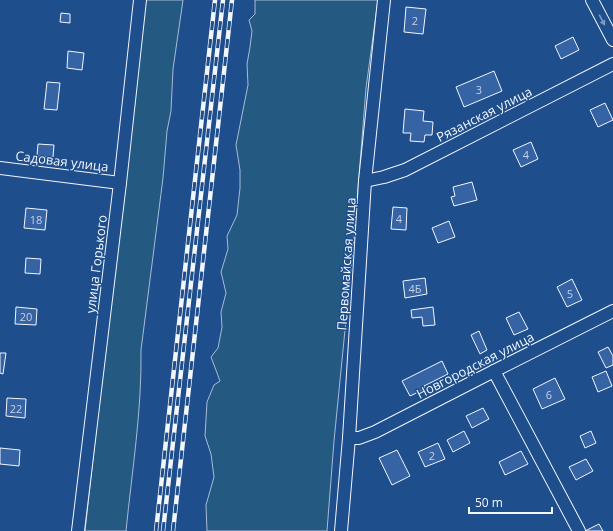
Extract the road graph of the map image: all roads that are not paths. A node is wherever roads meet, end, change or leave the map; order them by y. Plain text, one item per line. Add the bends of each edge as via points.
1 (140, 0) edge
2 (384, 0) edge
3 (592, 0) edge
4 (613, 40) edge
5 (613, 64) edge
6 (0, 168) edge
7 (365, 180) junction
8 (120, 183) junction
9 (613, 311) edge
10 (494, 371) junction
11 (349, 438) junction
12 (78, 531) edge
13 (341, 531) edge
14 (579, 531) edge

1 - 8 street, улица Горького
2 - 7 street, Первомайская улица
3 -> 4 street
5 - 7 street, Рязанская улица via 405,170 384,178
6 - 8 street, Садовая улица
7 - 11 street, Первомайская улица
8 - 12 street, улица Горького
9 - 10 street, Новгородская улица
10 - 11 street, Новгородская улица via 375,432 359,438
10 - 14 street
11 - 13 street, Первомайская улица

